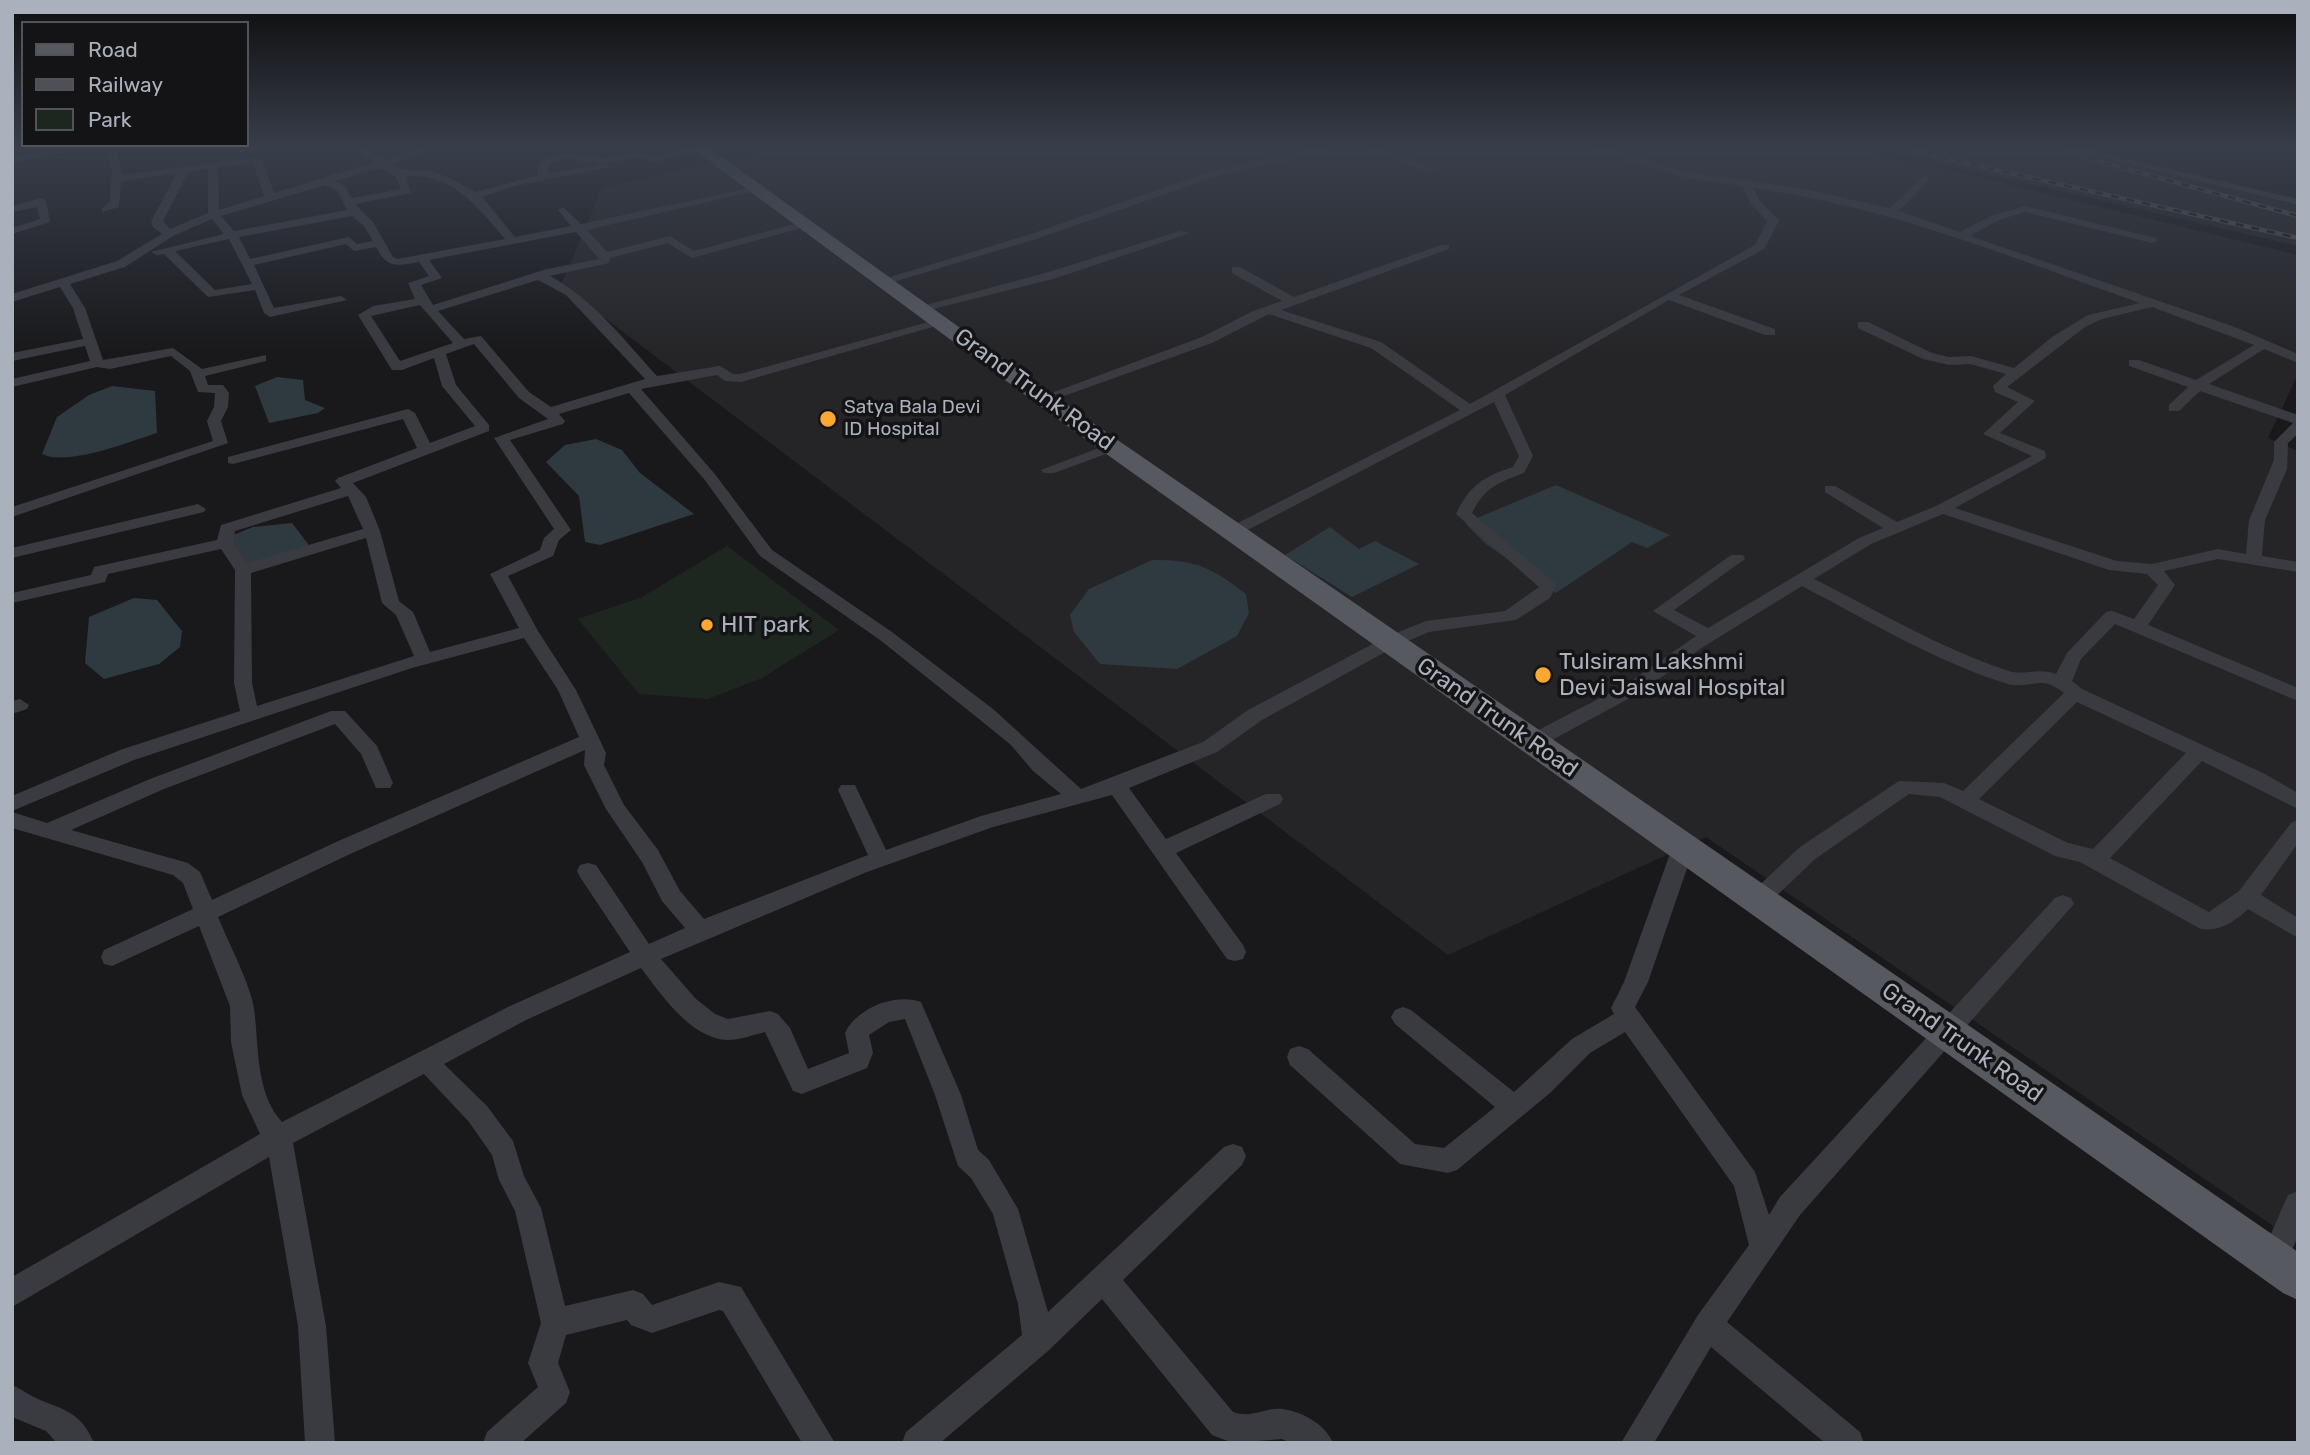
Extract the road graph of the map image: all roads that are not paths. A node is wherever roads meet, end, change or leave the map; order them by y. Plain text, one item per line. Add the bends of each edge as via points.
1 (56, 218) edge
2 (159, 218) edge
3 (207, 218) edge
4 (216, 218) edge
5 (307, 218) edge
6 (363, 218) edge
7 (493, 218) edge
8 (568, 218) edge
9 (621, 218) edge
10 (797, 218) edge
11 (1087, 218) edge
12 (1770, 218) edge
13 (1908, 218) edge
14 (1995, 218) edge
15 (2061, 218) edge
16 (46, 220) joint
17 (805, 224) junction
18 (576, 228) junction
19 (12, 231) edge
20 (1184, 233) dead end
21 (169, 234) junction
22 (232, 236) junction
23 (1959, 237) junction
24 (511, 239) junction
25 (2152, 240) dead end
26 (380, 243) junction
27 (1445, 247) dead end
28 (167, 251) junction
29 (138, 255) junction
30 (604, 256) junction
31 (422, 258) junction
32 (248, 263) junction
33 (1236, 270) dead end
34 (540, 276) junction
35 (883, 281) junction
36 (64, 284) junction
37 (259, 286) junction
38 (1669, 296) junction
39 (12, 298) edge
40 (341, 300) dead end
41 (1292, 301) junction
42 (2150, 303) junction
43 (428, 305) junction
44 (1270, 310) junction
45 (930, 315) junction
46 (1863, 325) dead end
47 (1770, 332) dead end
48 (91, 341) junction
49 (461, 344) junction
50 (2264, 344) junction
51 (440, 355) junction
52 (12, 357) edge
53 (261, 358) dead end
54 (2298, 359) edge
55 (97, 363) junction
56 (2134, 363) dead end
57 (2016, 373) junction
58 (197, 374) junction
59 (654, 380) junction
60 (12, 383) edge
61 (2198, 385) junction
62 (631, 387) junction
63 (1498, 394) junction
64 (1045, 398) junction
65 (2174, 408) dead end
66 (1470, 410) junction
67 (549, 412) junction
68 (2298, 420) edge
69 (2298, 426) edge
70 (1112, 447) junction
71 (425, 449) junction
72 (233, 460) dead end
73 (1049, 470) dead end
74 (1830, 489) dead end
75 (350, 490) junction
76 (198, 509) dead end
77 (1942, 509) junction
78 (12, 512) edge
79 (1895, 528) junction
80 (372, 531) junction
81 (1232, 532) junction
82 (225, 543) junction
83 (12, 553) edge
84 (1737, 559) dead end
85 (2254, 559) junction
86 (2298, 566) edge
87 (2152, 569) junction
88 (243, 570) junction
89 (1802, 580) junction
90 (12, 598) edge
91 (2137, 627) junction
92 (529, 631) junction
93 (1709, 636) junction
94 (1390, 642) junction
95 (424, 659) junction
96 (2069, 687) junction
97 (2298, 695) edge
98 (250, 715) junction
99 (590, 740) junction
100 (1532, 742) junction
101 (2199, 752) junction
102 (383, 783) dead end
103 (1116, 785) junction
104 (848, 790) dead end
105 (1075, 795) junction
106 (1273, 799) dead end
107 (1966, 800) junction
108 (2298, 802) edge
109 (12, 804) edge
110 (12, 820) edge
111 (2298, 828) edge
112 (48, 831) junction
113 (1683, 848) junction
114 (1162, 850) junction
115 (2087, 856) junction
116 (880, 859) junction
117 (588, 871) dead end
118 (2246, 897) junction
119 (1758, 900) junction
120 (2063, 904) dead end
121 (205, 913) junction
122 (2298, 929) edge
123 (700, 930) junction
124 (1235, 952) dead end
125 (646, 954) junction
126 (112, 957) dead end
127 (1403, 1017) dead end
128 (1629, 1017) junction
129 (1948, 1033) junction
130 (1299, 1057) dead end
131 (429, 1058) junction
132 (1514, 1107) junction
133 (279, 1137) junction
134 (1233, 1156) dead end
135 (2298, 1204) edge
136 (1764, 1248) junction
137 (2285, 1269) edge
138 (1104, 1279) junction
139 (12, 1293) edge
140 (555, 1323) junction
141 (1708, 1325) junction
142 (1038, 1341) junction
143 (12, 1400) edge
144 (79, 1443) edge
145 (320, 1443) edge
146 (498, 1443) edge
147 (820, 1443) edge
148 (917, 1443) edge
149 (1318, 1443) edge
150 (1636, 1443) edge
151 (1849, 1443) edge

1 - 16 street
2 - 21 street via 157,225
3 - 21 street
4 - 22 street
5 - 22 street
6 - 26 street
7 - 24 street
8 - 18 street
9 - 18 street
10 - 17 main road, Grand Trunk Road
11 - 35 street
12 - 38 street via 1773,221 1760,247
13 - 23 street
14 - 23 street
15 - 25 street
16 - 19 street
17 - 30 street via 692,255 670,239
17 - 35 main road, Grand Trunk Road
18 - 24 street
18 - 30 street
20 - 45 street
21 - 29 street
22 - 28 street
22 - 32 street
23 - 42 street
24 - 31 street
26 - 31 street via 395,263
26 - 32 street via 354,248 349,240
27 - 41 street
28 - 29 street
28 - 37 street via 212,294
29 - 36 street
30 - 34 street via 605,261
31 - 43 street via 436,278 414,283
32 - 37 street
33 - 41 street
34 - 43 street
34 - 59 street via 570,292
35 - 45 main road, Grand Trunk Road
36 - 39 street
36 - 48 street
37 - 40 street via 270,313
38 - 47 street
38 - 63 street
41 - 44 street
42 - 50 street
42 - 57 street via 2134,311 2094,317
43 - 49 street
43 - 51 street via 377,309 363,315 397,368
44 - 64 street via 1207,340
44 - 66 street via 1376,345
45 - 59 street via 741,378 730,378 720,370
45 - 64 main road, Grand Trunk Road
46 - 57 street via 1928,356 1971,360
48 - 52 street
48 - 55 street
49 - 51 street
49 - 67 street via 476,339 524,395
50 - 54 street
50 - 61 street
51 - 71 street via 449,386 484,428
53 - 58 street
55 - 58 street via 110,365 173,352 188,360
55 - 60 street
56 - 61 street
57 - 77 street via 2000,386 2002,392 2028,401 1990,434 2040,454 2039,458
58 - 78 street via 203,388 218,388 222,393 214,421 220,443
59 - 62 street
61 - 65 street
61 - 68 street
62 - 67 street
62 - 105 street via 709,476 766,553 886,636 986,714
63 - 66 street
63 - 94 street via 1526,456 1519,470 1483,482 1464,514 1548,586 1544,594 1510,616 1426,627
64 - 70 main road, Grand Trunk Road
66 - 81 street
67 - 92 street via 558,421 501,439 563,530 552,538 547,553 498,574
69 - 85 street via 2281,442 2282,465 2259,514
70 - 73 street
70 - 81 main road, Grand Trunk Road
71 - 72 street via 408,413
71 - 75 street via 345,479 343,484
74 - 79 street
75 - 80 street via 358,497
75 - 82 street via 227,527
76 - 83 street
77 - 79 street
77 - 87 street via 2115,566
79 - 89 street
80 - 88 street
80 - 95 street via 391,603 404,612
81 - 94 main road, Grand Trunk Road
82 - 88 street
82 - 90 street via 100,571 99,578
84 - 93 street via 1662,611
85 - 86 street
85 - 87 street via 2218,554
87 - 91 street via 2167,586
88 - 98 street via 243,683
89 - 93 street
89 - 96 street via 1966,663 2013,679 2041,675
91 - 96 street via 2112,616 2073,657
91 - 97 street
92 - 95 street
92 - 99 street via 556,669
93 - 100 street via 1634,688
94 - 100 main road, Grand Trunk Road
94 - 103 street via 1255,715 1210,747
95 - 98 street
96 - 101 street
96 - 107 street
98 - 109 street via 83,772
99 - 121 street
99 - 123 street via 596,753 594,765 617,809 660,872 670,895
100 - 113 main road, Grand Trunk Road
101 - 108 street
101 - 115 street via 2113,845 2097,858
102 - 112 street via 370,751 338,716 157,784
103 - 105 street
103 - 114 street
104 - 116 street
105 - 116 street
106 - 114 street
107 - 115 street via 2063,850
107 - 119 street via 1944,790 1906,786 1792,866
110 - 112 street
111 - 118 street
112 - 121 street via 180,869 192,878
113 - 119 main road, Grand Trunk Road
113 - 128 street via 1623,1008
114 - 124 street
115 - 118 street via 2207,922 2222,919
116 - 123 street
117 - 125 street
118 - 122 street
119 - 129 main road, Grand Trunk Road
120 - 129 street
121 - 126 street
121 - 133 street via 242,1006 243,1042 255,1095
123 - 125 street
125 - 131 street
125 - 142 street via 696,1017 724,1029 770,1021 802,1083 858,1060 857,1033 863,1026 896,1010 913,1009 968,1157 1005,1209
127 - 132 street
128 - 132 street via 1581,1046
128 - 136 street via 1746,1181
129 - 136 street via 1790,1206
129 - 137 main road, Grand Trunk Road
130 - 132 street via 1409,1155 1448,1161
131 - 133 street
131 - 140 street via 435,1072 478,1114 504,1150 512,1180 528,1208
133 - 139 street
133 - 145 street via 312,1326
134 - 138 street
135 - 137 street
136 - 141 street
138 - 142 street
138 - 149 street via 1223,1424 1245,1432 1282,1424
140 - 146 street via 543,1363 555,1392
140 - 147 street via 633,1304 640,1315 652,1319 719,1296 731,1297
141 - 150 street
141 - 151 street
142 - 148 street
143 - 144 street via 33,1413 54,1418

